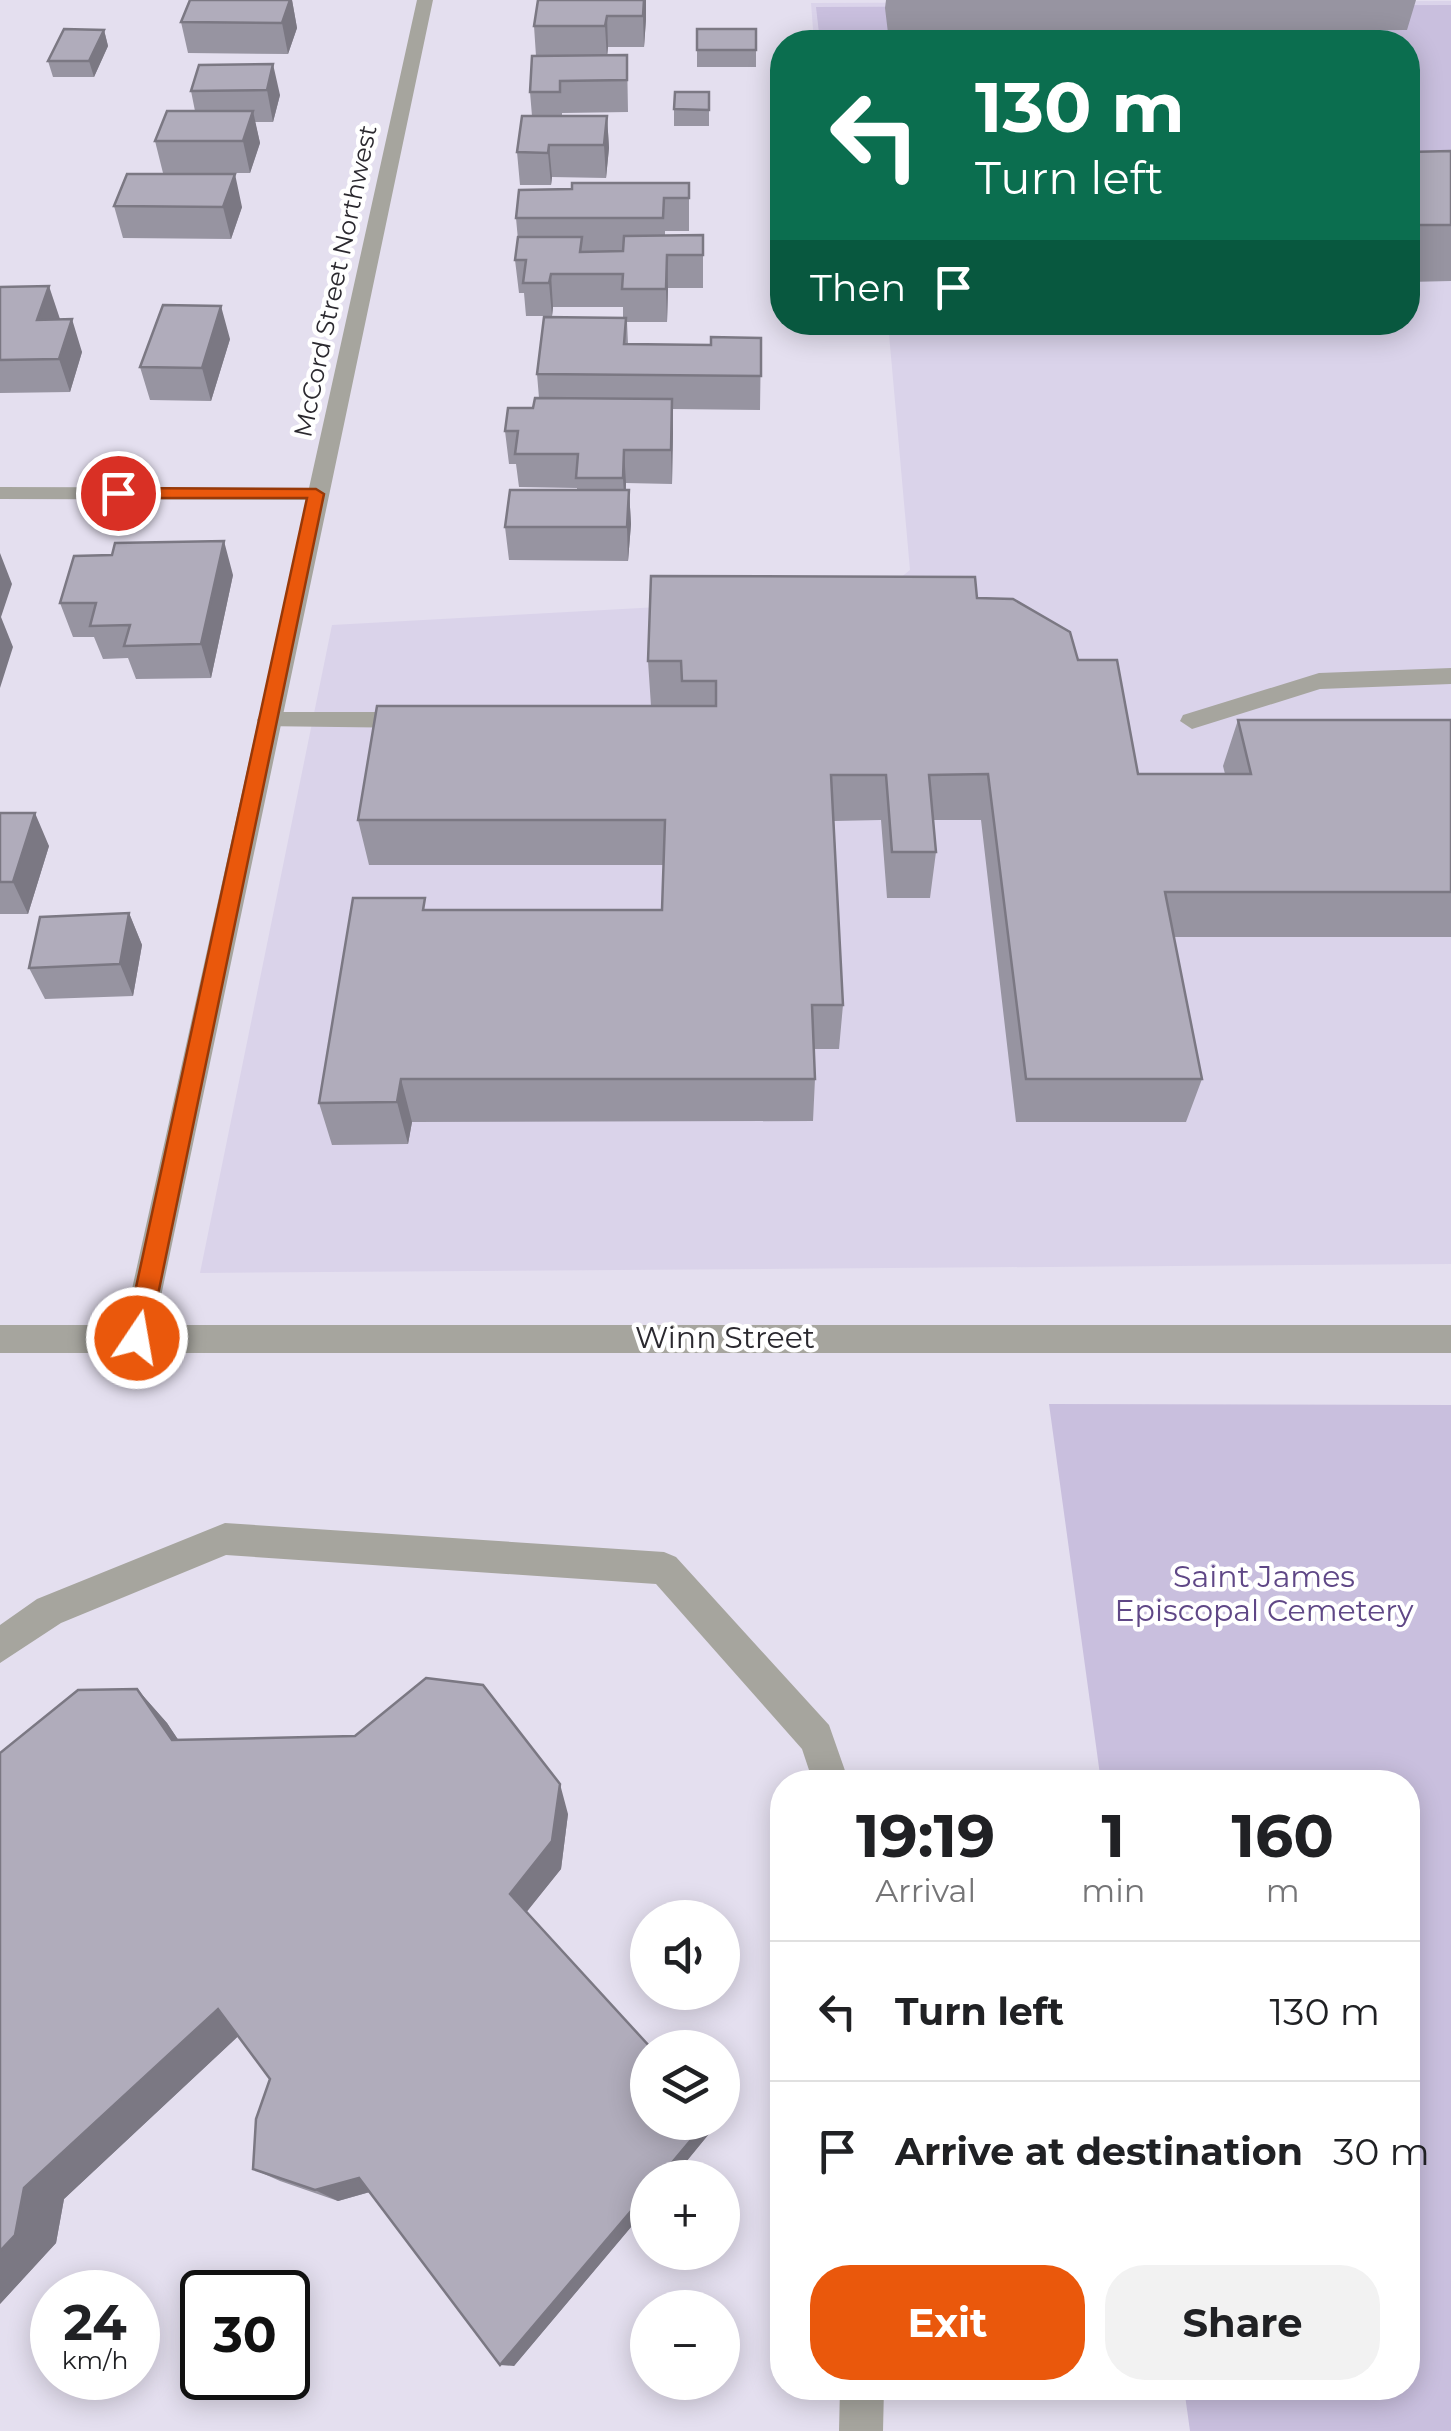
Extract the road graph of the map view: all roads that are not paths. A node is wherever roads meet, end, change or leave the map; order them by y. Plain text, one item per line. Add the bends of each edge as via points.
1 (425, 0) edge
2 (0, 493) edge
3 (316, 494) junction
4 (1451, 676) edge
5 (269, 720) junction
6 (448, 720) edge
7 (1192, 722) dead end
8 (0, 1338) edge
9 (137, 1338) junction
10 (1451, 1339) edge
11 (0, 1646) edge
12 (826, 1770) edge
13 (861, 2400) edge
14 (860, 2431) edge

1 - 3 street, McCord Street Northwest
2 - 3 street
3 - 5 street, McCord Street Northwest
4 - 7 street via 1319,681
5 - 6 street
5 - 9 street, McCord Street Northwest
8 - 9 street, Winn Street
9 - 10 street, Winn Street
11 - 12 street via 49,1611 225,1540 664,1568 816,1738
13 - 14 street

